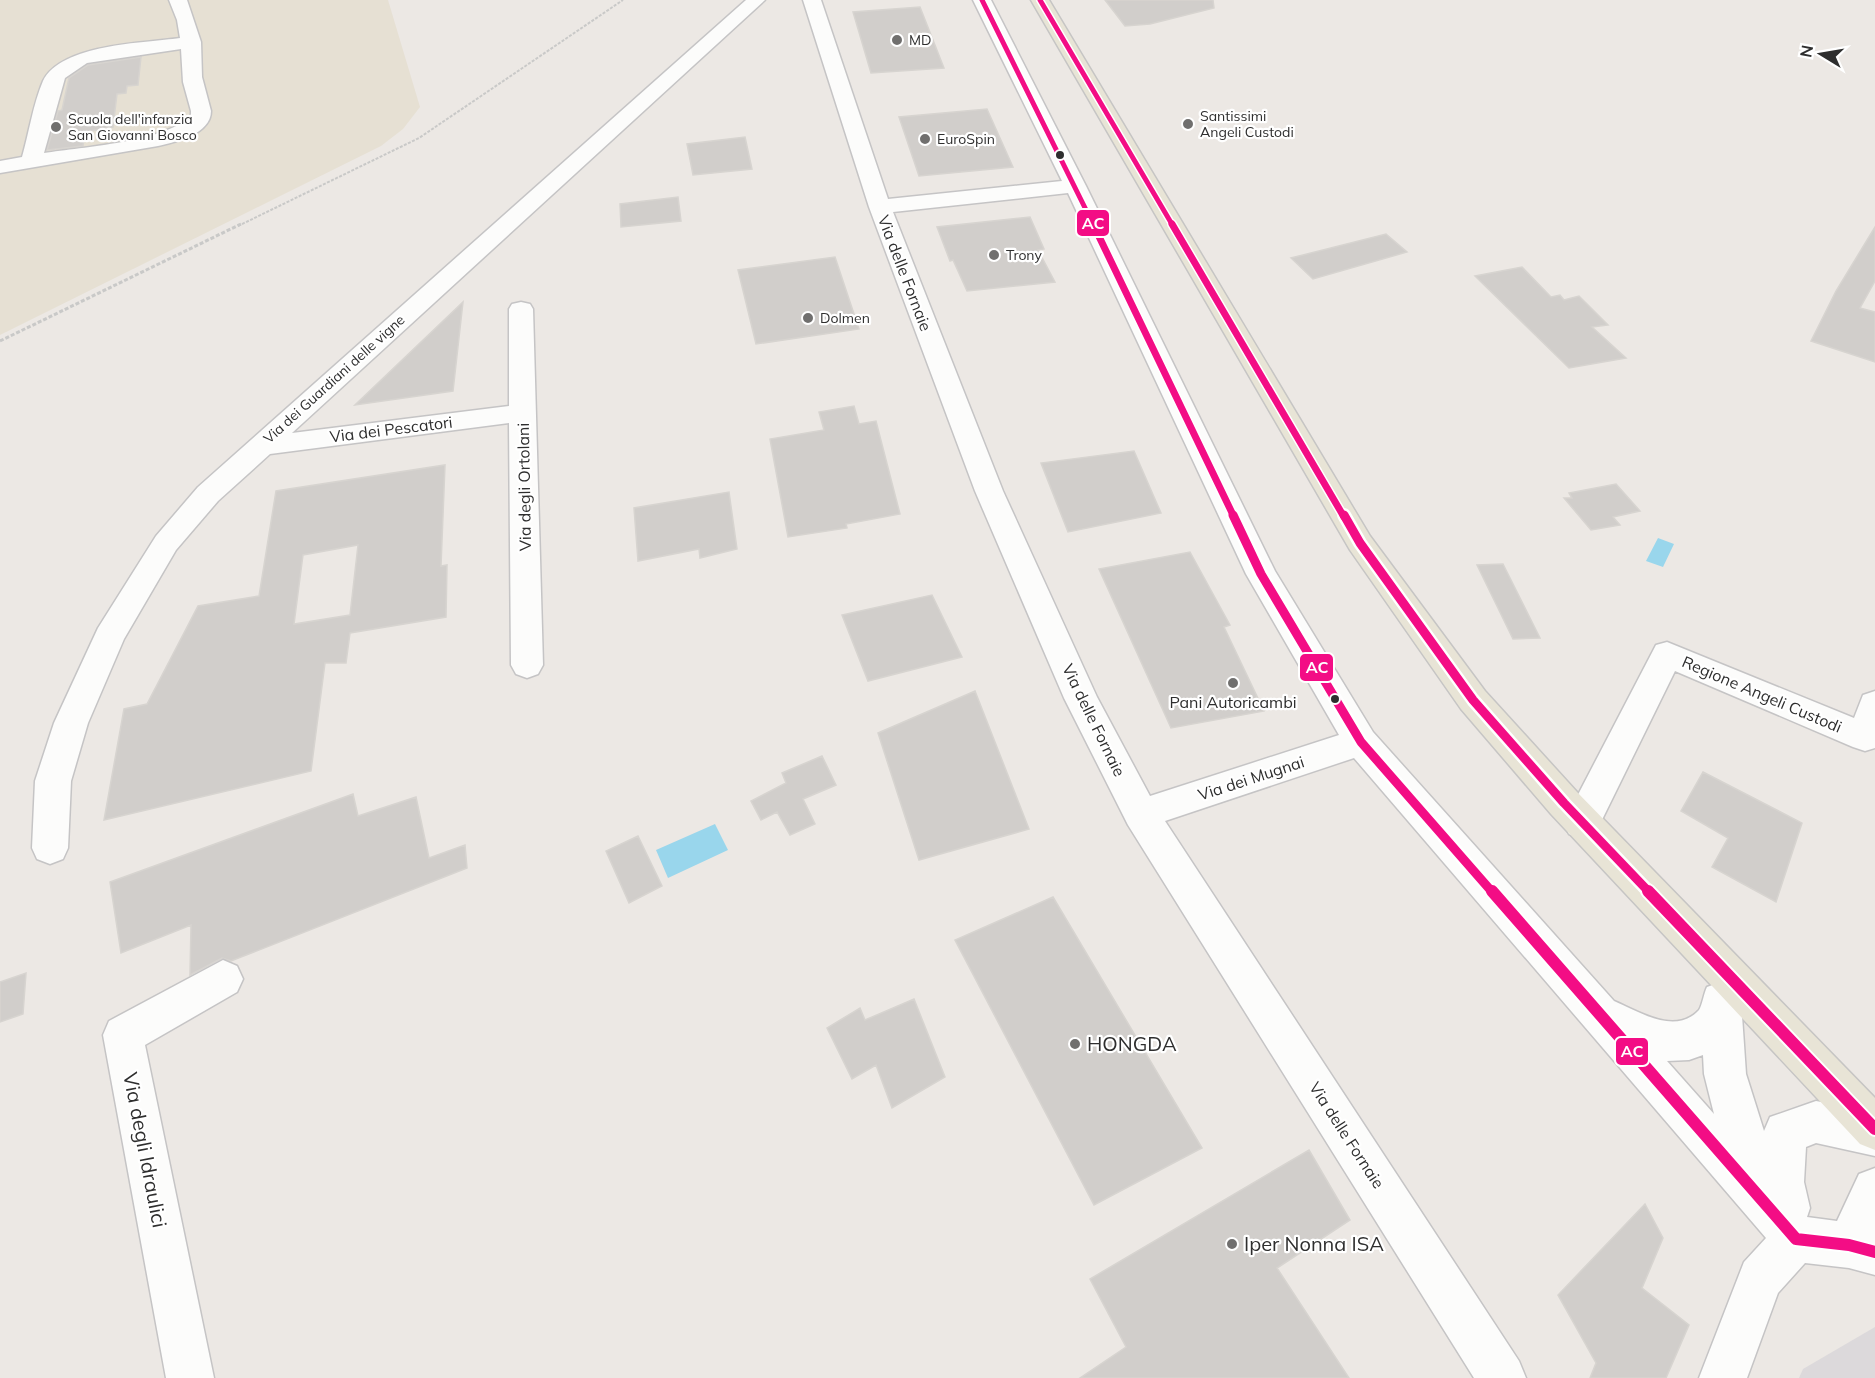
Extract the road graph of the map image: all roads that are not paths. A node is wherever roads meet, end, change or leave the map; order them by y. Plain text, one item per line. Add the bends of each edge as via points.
1 (178, 0) edge
2 (756, 0) edge
3 (812, 0) edge
4 (1040, 0) edge
5 (985, 2) edge
6 (192, 42) junction
7 (32, 159) junction
8 (0, 166) edge
9 (1075, 186) junction
10 (880, 207) junction
11 (521, 309) dead end
12 (522, 413) junction
13 (260, 446) junction
14 (527, 665) dead end
15 (1875, 704) edge
16 (1361, 742) junction
17 (1141, 814) junction
18 (1582, 823) junction
19 (50, 848) dead end
20 (1701, 947) junction
21 (223, 979) dead end
22 (1599, 1013) junction
23 (1720, 1019) junction
24 (1678, 1103) junction
25 (1875, 1129) edge
26 (1740, 1130) junction
27 (1785, 1132) junction
28 (1875, 1134) edge
29 (1875, 1190) edge
30 (1796, 1239) junction
31 (1862, 1248) edge
32 (190, 1378) edge
33 (1502, 1378) edge
34 (1723, 1378) edge

1 - 6 street via 187,17
2 - 13 street, Via dei Guardiani delle vigne
3 - 10 street, Via delle Fornaie
4 - 18 main road via 1360,543 1473,700
5 - 9 street
6 - 7 street via 82,58 71,64 53,81
6 - 7 street via 192,79 202,110 201,117 187,130 158,140
7 - 8 street
9 - 10 street
9 - 16 street via 1261,574
10 - 17 street, Via delle Fornaie via 989,491 1081,698
11 - 12 street, Via degli Ortolani
12 - 13 street, Via dei Pescatori
12 - 14 street, Via degli Ortolani
13 - 19 street, Via dei Guardiani delle vigne via 208,494 166,543 109,637 71,723 53,781
15 - 18 street, Regione Angeli Custodi via 1865,737 1667,654
16 - 17 street, Via dei Mugnai
16 - 22 street
17 - 33 street, Via delle Fornaie
18 - 20 main road
20 - 23 street via 1721,992
20 - 25 main road
21 - 32 street, Via degli Idraulici via 123,1035
22 - 23 street via 1656,1041 1689,1040
22 - 24 street
23 - 26 street via 1725,1074
24 - 26 street
24 - 30 street
26 - 27 street
26 - 30 street
27 - 28 street via 1816,1122
27 - 30 street via 1782,1182
29 - 31 street
30 - 31 street
30 - 34 street via 1760,1278

